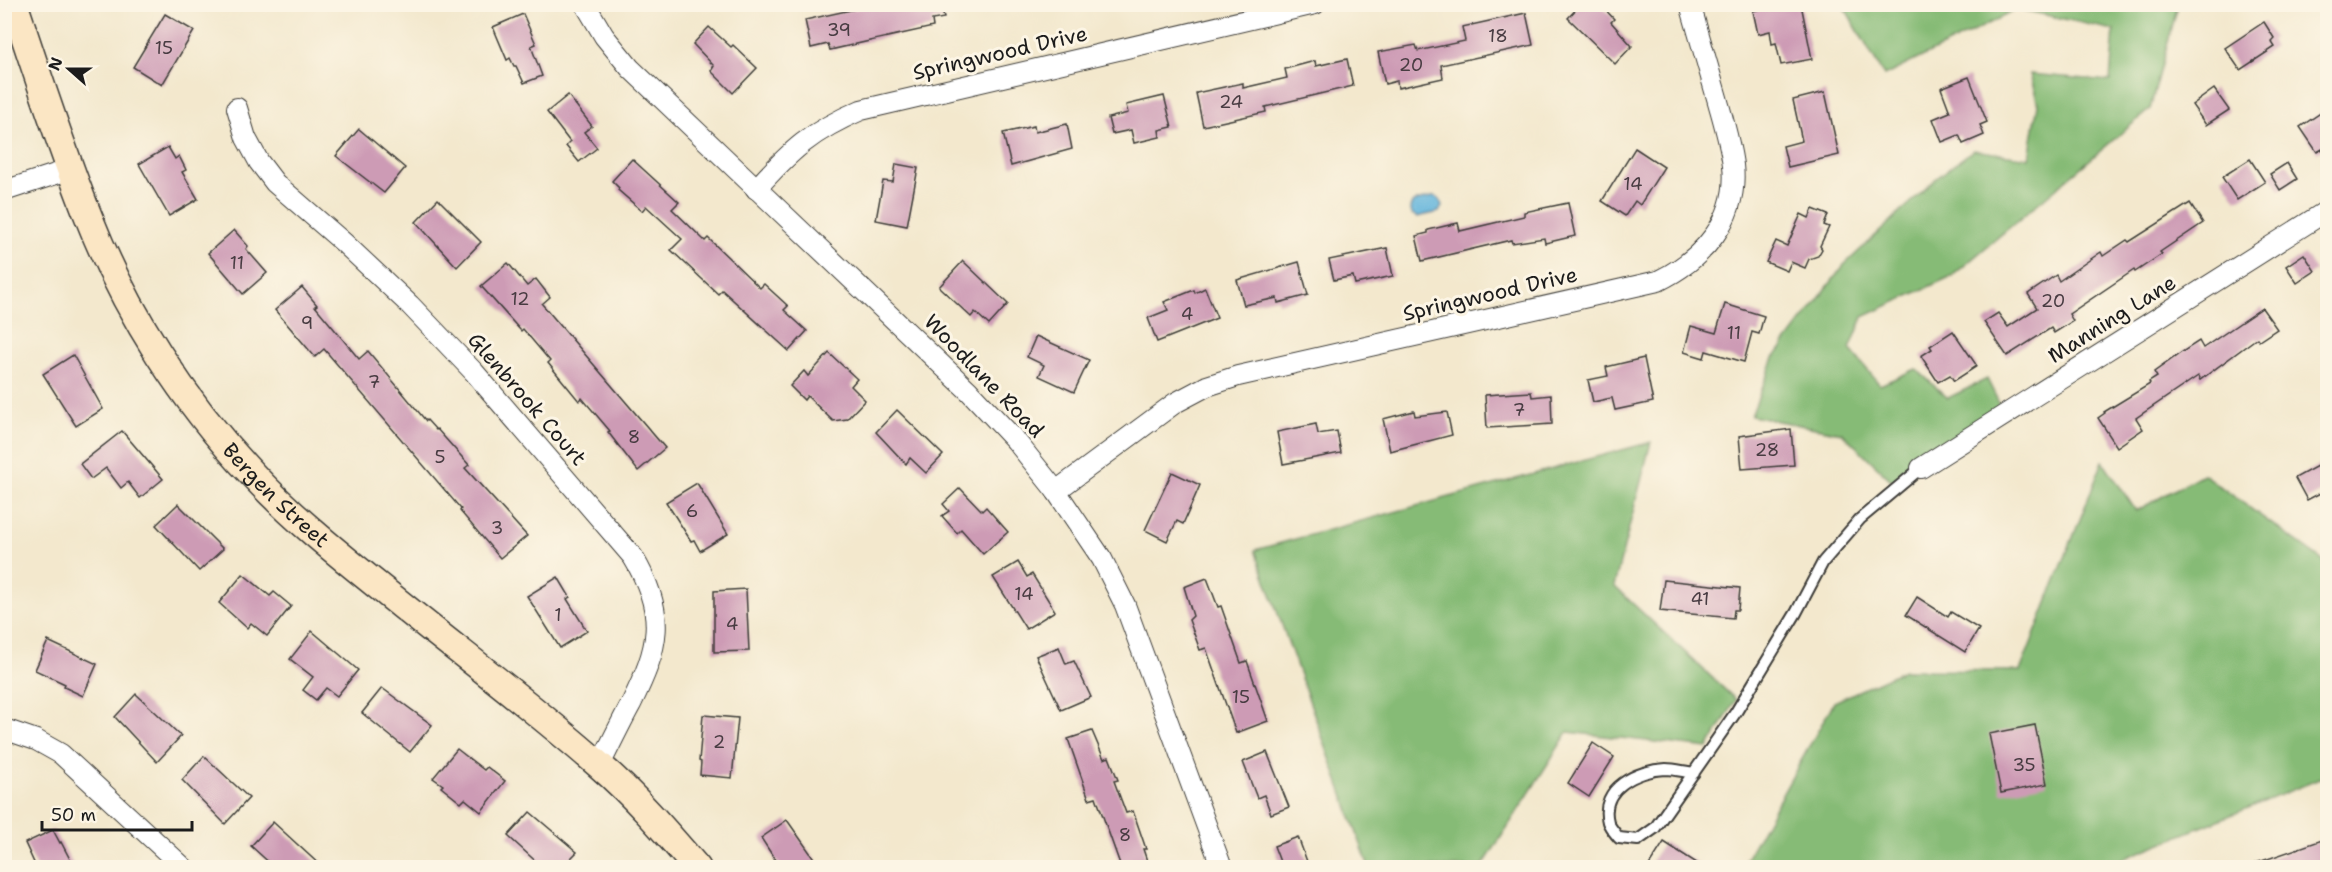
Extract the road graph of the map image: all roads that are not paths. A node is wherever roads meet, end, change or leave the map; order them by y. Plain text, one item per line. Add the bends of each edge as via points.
1 (14, 4) edge
2 (585, 4) edge
3 (1315, 4) edge
4 (1690, 4) edge
5 (237, 108) dead end
6 (71, 169) junction
7 (756, 189) junction
8 (4, 191) edge
9 (2328, 210) edge
10 (1921, 468) joint
11 (1056, 491) junction
12 (4, 729) edge
13 (600, 765) junction
14 (1694, 773) junction
15 (184, 867) edge
16 (696, 867) edge
17 (1222, 867) edge

1 - 6 street, Bergen Street
2 - 7 street, Woodlane Road via 630,69
3 - 7 street, Springwood Drive via 861,110 804,140
4 - 11 street, Springwood Drive via 1733,168 1726,215 1700,254 1658,281 1218,383 1175,403
5 - 13 street, Glenbrook Court via 246,138 276,183 402,297 474,372 633,557 646,578 657,628 654,648 649,668
6 - 8 street
6 - 13 street, Bergen Street via 99,240 140,323 179,385 253,475 304,526
7 - 11 street, Woodlane Road via 969,391
9 - 10 street, Manning Lane
10 - 14 lane via 1860,519 1823,562 1736,712
11 - 17 street, Woodlane Road via 1102,559 1125,604
12 - 15 street via 61,754
13 - 16 street, Bergen Street via 655,819
14 - 14 lane via 1655,828 1638,840 1619,838 1608,823 1608,804 1617,786 1637,775 1665,769

